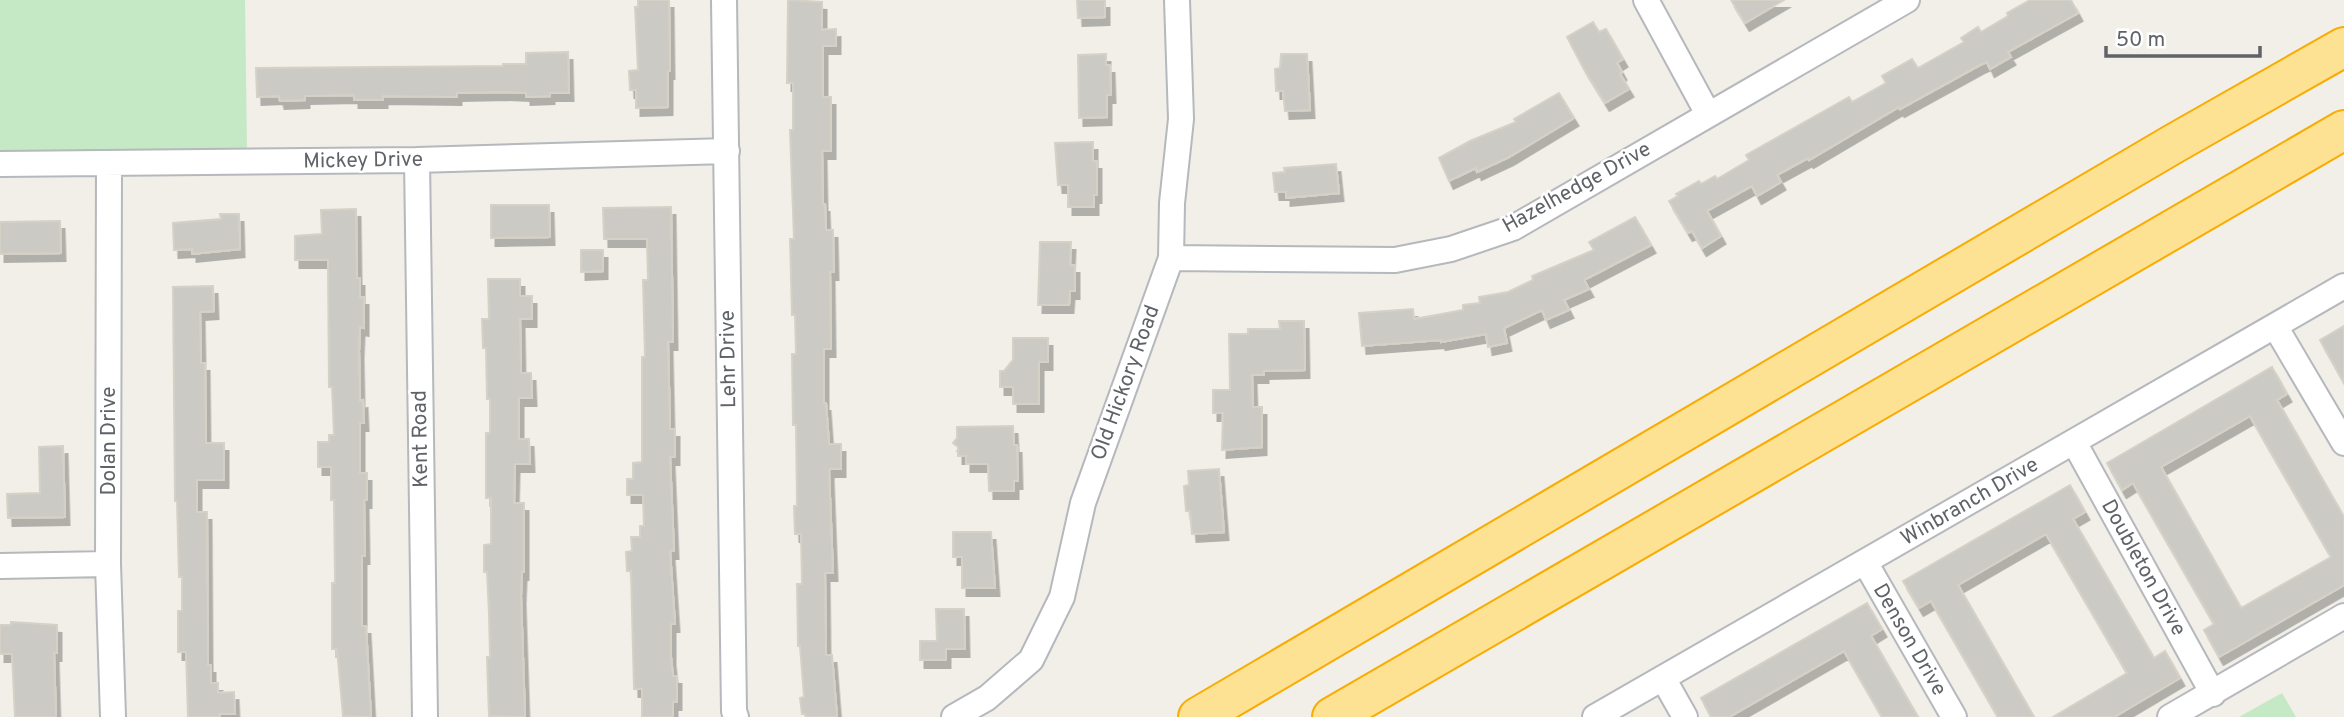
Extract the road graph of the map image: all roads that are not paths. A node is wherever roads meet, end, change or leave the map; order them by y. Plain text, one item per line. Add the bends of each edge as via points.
1 (724, 0) edge
2 (1177, 0) edge
3 (1646, 0) edge
4 (1907, 0) edge
5 (2344, 47) edge
6 (1708, 114) junction
7 (2344, 130) edge
8 (727, 151) junction
9 (417, 160) junction
10 (0, 164) edge
11 (109, 164) junction
12 (1171, 258) junction
13 (2344, 286) edge
14 (2275, 326) junction
15 (2074, 442) junction
16 (2344, 443) edge
17 (1865, 562) junction
18 (108, 564) junction
19 (0, 566) edge
20 (2344, 616) edge
21 (1663, 678) junction
22 (2213, 694) junction
23 (113, 717) edge
24 (425, 717) edge
25 (736, 717) edge
26 (954, 717) edge
27 (1198, 717) edge
28 (1332, 717) edge
29 (1595, 717) edge
30 (1685, 717) edge
31 (1954, 717) edge
32 (2170, 717) edge

1 - 8 street, Lehr Drive
2 - 12 street, Old Hickory Road via 1181,119
3 - 6 street
4 - 6 street, Hazelhedge Drive
5 - 27 highway
6 - 12 street, Hazelhedge Drive via 1513,228 1451,249 1395,260
7 - 28 highway
8 - 9 street, Mickey Drive
8 - 25 street, Lehr Drive
9 - 11 street, Mickey Drive
9 - 24 street, Kent Road
10 - 11 street, Mickey Drive
11 - 18 street, Dolan Drive
12 - 26 street, Old Hickory Road via 1083,503 1062,597 1031,660 987,698
13 - 14 street, Winbranch Drive
14 - 15 street, Winbranch Drive
14 - 16 street
15 - 17 street, Winbranch Drive
15 - 22 street, Doubleton Drive
17 - 21 street, Winbranch Drive
17 - 31 street, Denson Drive
18 - 19 street
18 - 23 street, Dolan Drive
20 - 22 street
21 - 29 street, Winbranch Drive
21 - 30 street
22 - 32 street

